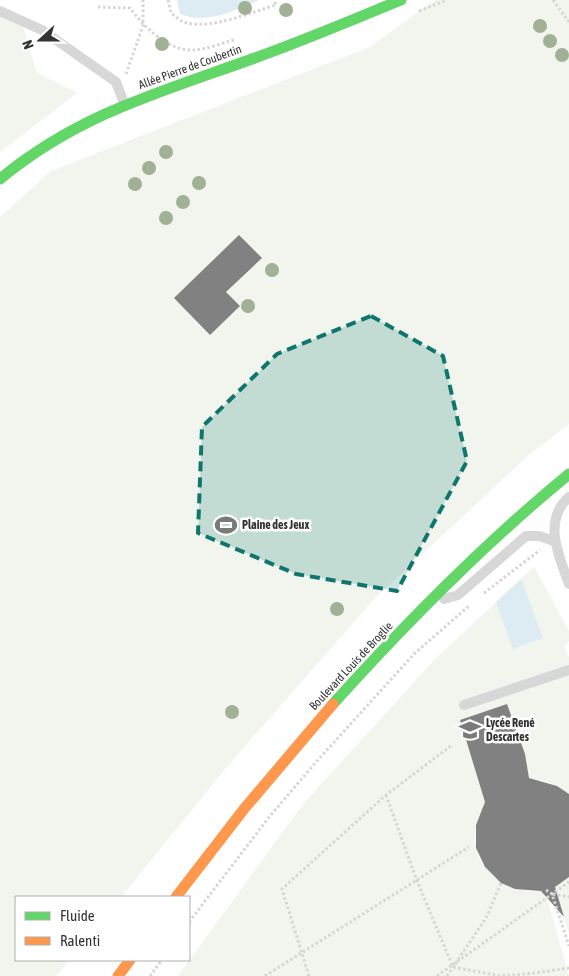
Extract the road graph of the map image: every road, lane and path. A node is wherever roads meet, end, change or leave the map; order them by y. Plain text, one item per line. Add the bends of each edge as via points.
1 (143, 0) edge
2 (168, 0) edge
3 (274, 0) edge
4 (401, 0) edge
5 (553, 0) edge
6 (98, 7) dead end
7 (0, 11) edge
8 (569, 22) edge
9 (143, 26) junction
10 (239, 38) dead end
11 (116, 82) junction
12 (125, 104) junction
13 (0, 179) edge
14 (569, 474) edge
15 (569, 497) edge
16 (554, 541) junction
17 (569, 584) edge
18 (480, 596) dead end
19 (474, 602) dead end
20 (429, 603) junction
21 (569, 670) edge
22 (464, 705) dead end
23 (452, 745) dead end
24 (386, 796) junction
25 (469, 846) dead end
26 (417, 881) junction
27 (569, 882) edge
28 (501, 883) dead end
29 (546, 890) dead end
30 (552, 894) junction
31 (177, 896) edge
32 (569, 897) edge
33 (190, 921) edge
34 (569, 946) edge
35 (302, 954) junction
36 (129, 961) edge
37 (161, 961) edge
38 (453, 967) junction
39 (569, 968) edge
40 (118, 976) edge
41 (150, 976) edge
42 (265, 976) edge
43 (309, 976) edge
44 (437, 976) edge
45 (447, 976) edge

1 - 9 path
2 - 3 path via 171,13 184,22 199,24 224,21 276,5
4 - 12 main road, Allée Pierre de Coubertin via 261,56
5 - 8 path
6 - 9 path via 130,8
7 - 11 lane via 42,30
9 - 10 path via 180,50 195,50
9 - 11 path via 124,79
11 - 12 lane
12 - 13 main road, Allée Pierre de Coubertin via 73,126 42,144
14 - 20 main road, Boulevard Louis de Broglie
15 - 16 lane via 555,519
16 - 17 lane
16 - 18 path
16 - 20 lane via 526,536 458,596
19 - 33 path via 414,654 317,760
20 - 31 main road, Boulevard Louis de Broglie via 293,748
21 - 22 lane
23 - 24 path
24 - 26 path
24 - 35 path via 282,889
25 - 26 path
26 - 35 path
26 - 38 path
27 - 30 path
28 - 38 path via 486,918
29 - 30 path
30 - 32 path
30 - 34 path
30 - 38 path
35 - 42 path
35 - 43 path
36 - 40 main road
37 - 41 path
38 - 39 path via 500,976
38 - 44 path
38 - 45 path

